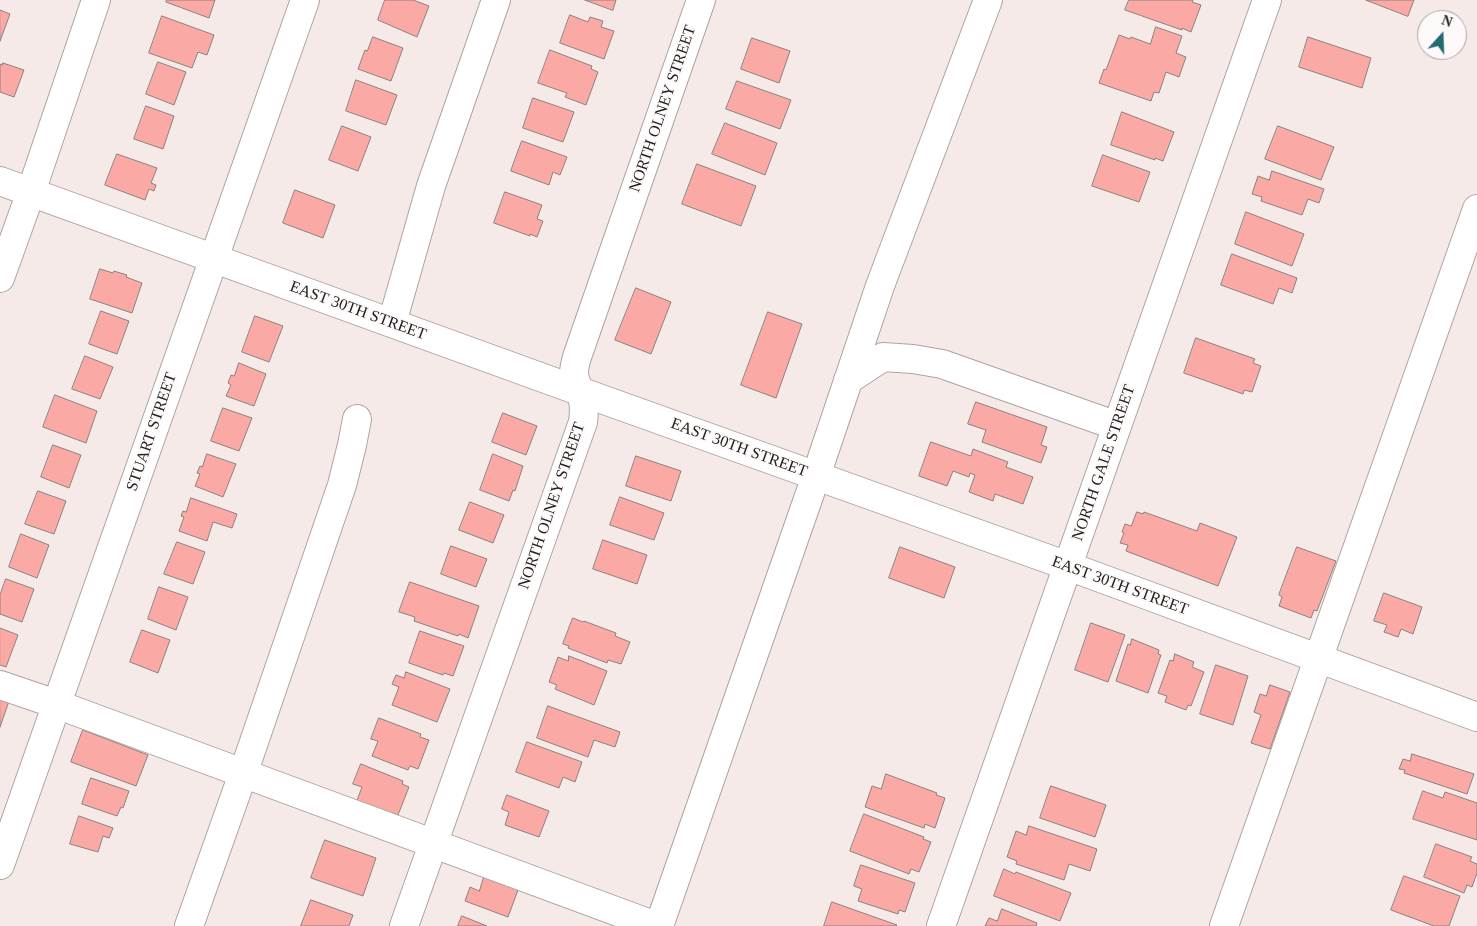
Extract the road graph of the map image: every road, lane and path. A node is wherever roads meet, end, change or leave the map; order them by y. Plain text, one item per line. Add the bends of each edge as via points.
1 (96, 0) edge
2 (305, 0) edge
3 (496, 0) edge
4 (701, 0) edge
5 (988, 0) edge
6 (1267, 0) edge
7 (0, 181) edge
8 (31, 192) junction
9 (1477, 209) edge
10 (214, 258) junction
11 (0, 278) edge
12 (392, 323) junction
13 (848, 380) junction
14 (579, 391) junction
15 (357, 419) dead end
16 (1118, 426) junction
17 (816, 476) junction
18 (1068, 566) junction
19 (1319, 659) junction
20 (0, 685) edge
21 (56, 704) junction
22 (1477, 717) edge
23 (243, 774) junction
24 (433, 844) junction
25 (0, 865) edge
26 (188, 926) edge
27 (404, 926) edge
28 (657, 926) edge
29 (941, 926) edge
30 (1224, 926) edge

1 - 8 street
2 - 10 street, STUART STREET
3 - 12 street via 431,186
4 - 14 street, NORTH OLNEY STREET via 577,357 574,376
5 - 13 street via 883,277
6 - 16 street, NORTH GALE STREET
7 - 8 street, EAST 30TH STREET
8 - 10 street, EAST 30TH STREET
8 - 11 street
9 - 19 street
10 - 12 street, EAST 30TH STREET
10 - 21 street, STUART STREET
12 - 14 street, EAST 30TH STREET
13 - 16 street via 883,358 913,359 942,364
13 - 17 street
14 - 17 street, EAST 30TH STREET
14 - 24 street, NORTH OLNEY STREET via 584,408 582,422
15 - 23 street via 342,485
16 - 18 street, NORTH GALE STREET
17 - 18 street, EAST 30TH STREET
17 - 28 street
18 - 19 street, EAST 30TH STREET
18 - 29 street, NORTH GALE STREET
19 - 22 street, EAST 30TH STREET
19 - 30 street
20 - 21 street
21 - 23 street
21 - 25 street, STUART STREET
23 - 24 street
23 - 26 street
24 - 27 street, NORTH OLNEY STREET
24 - 28 street

